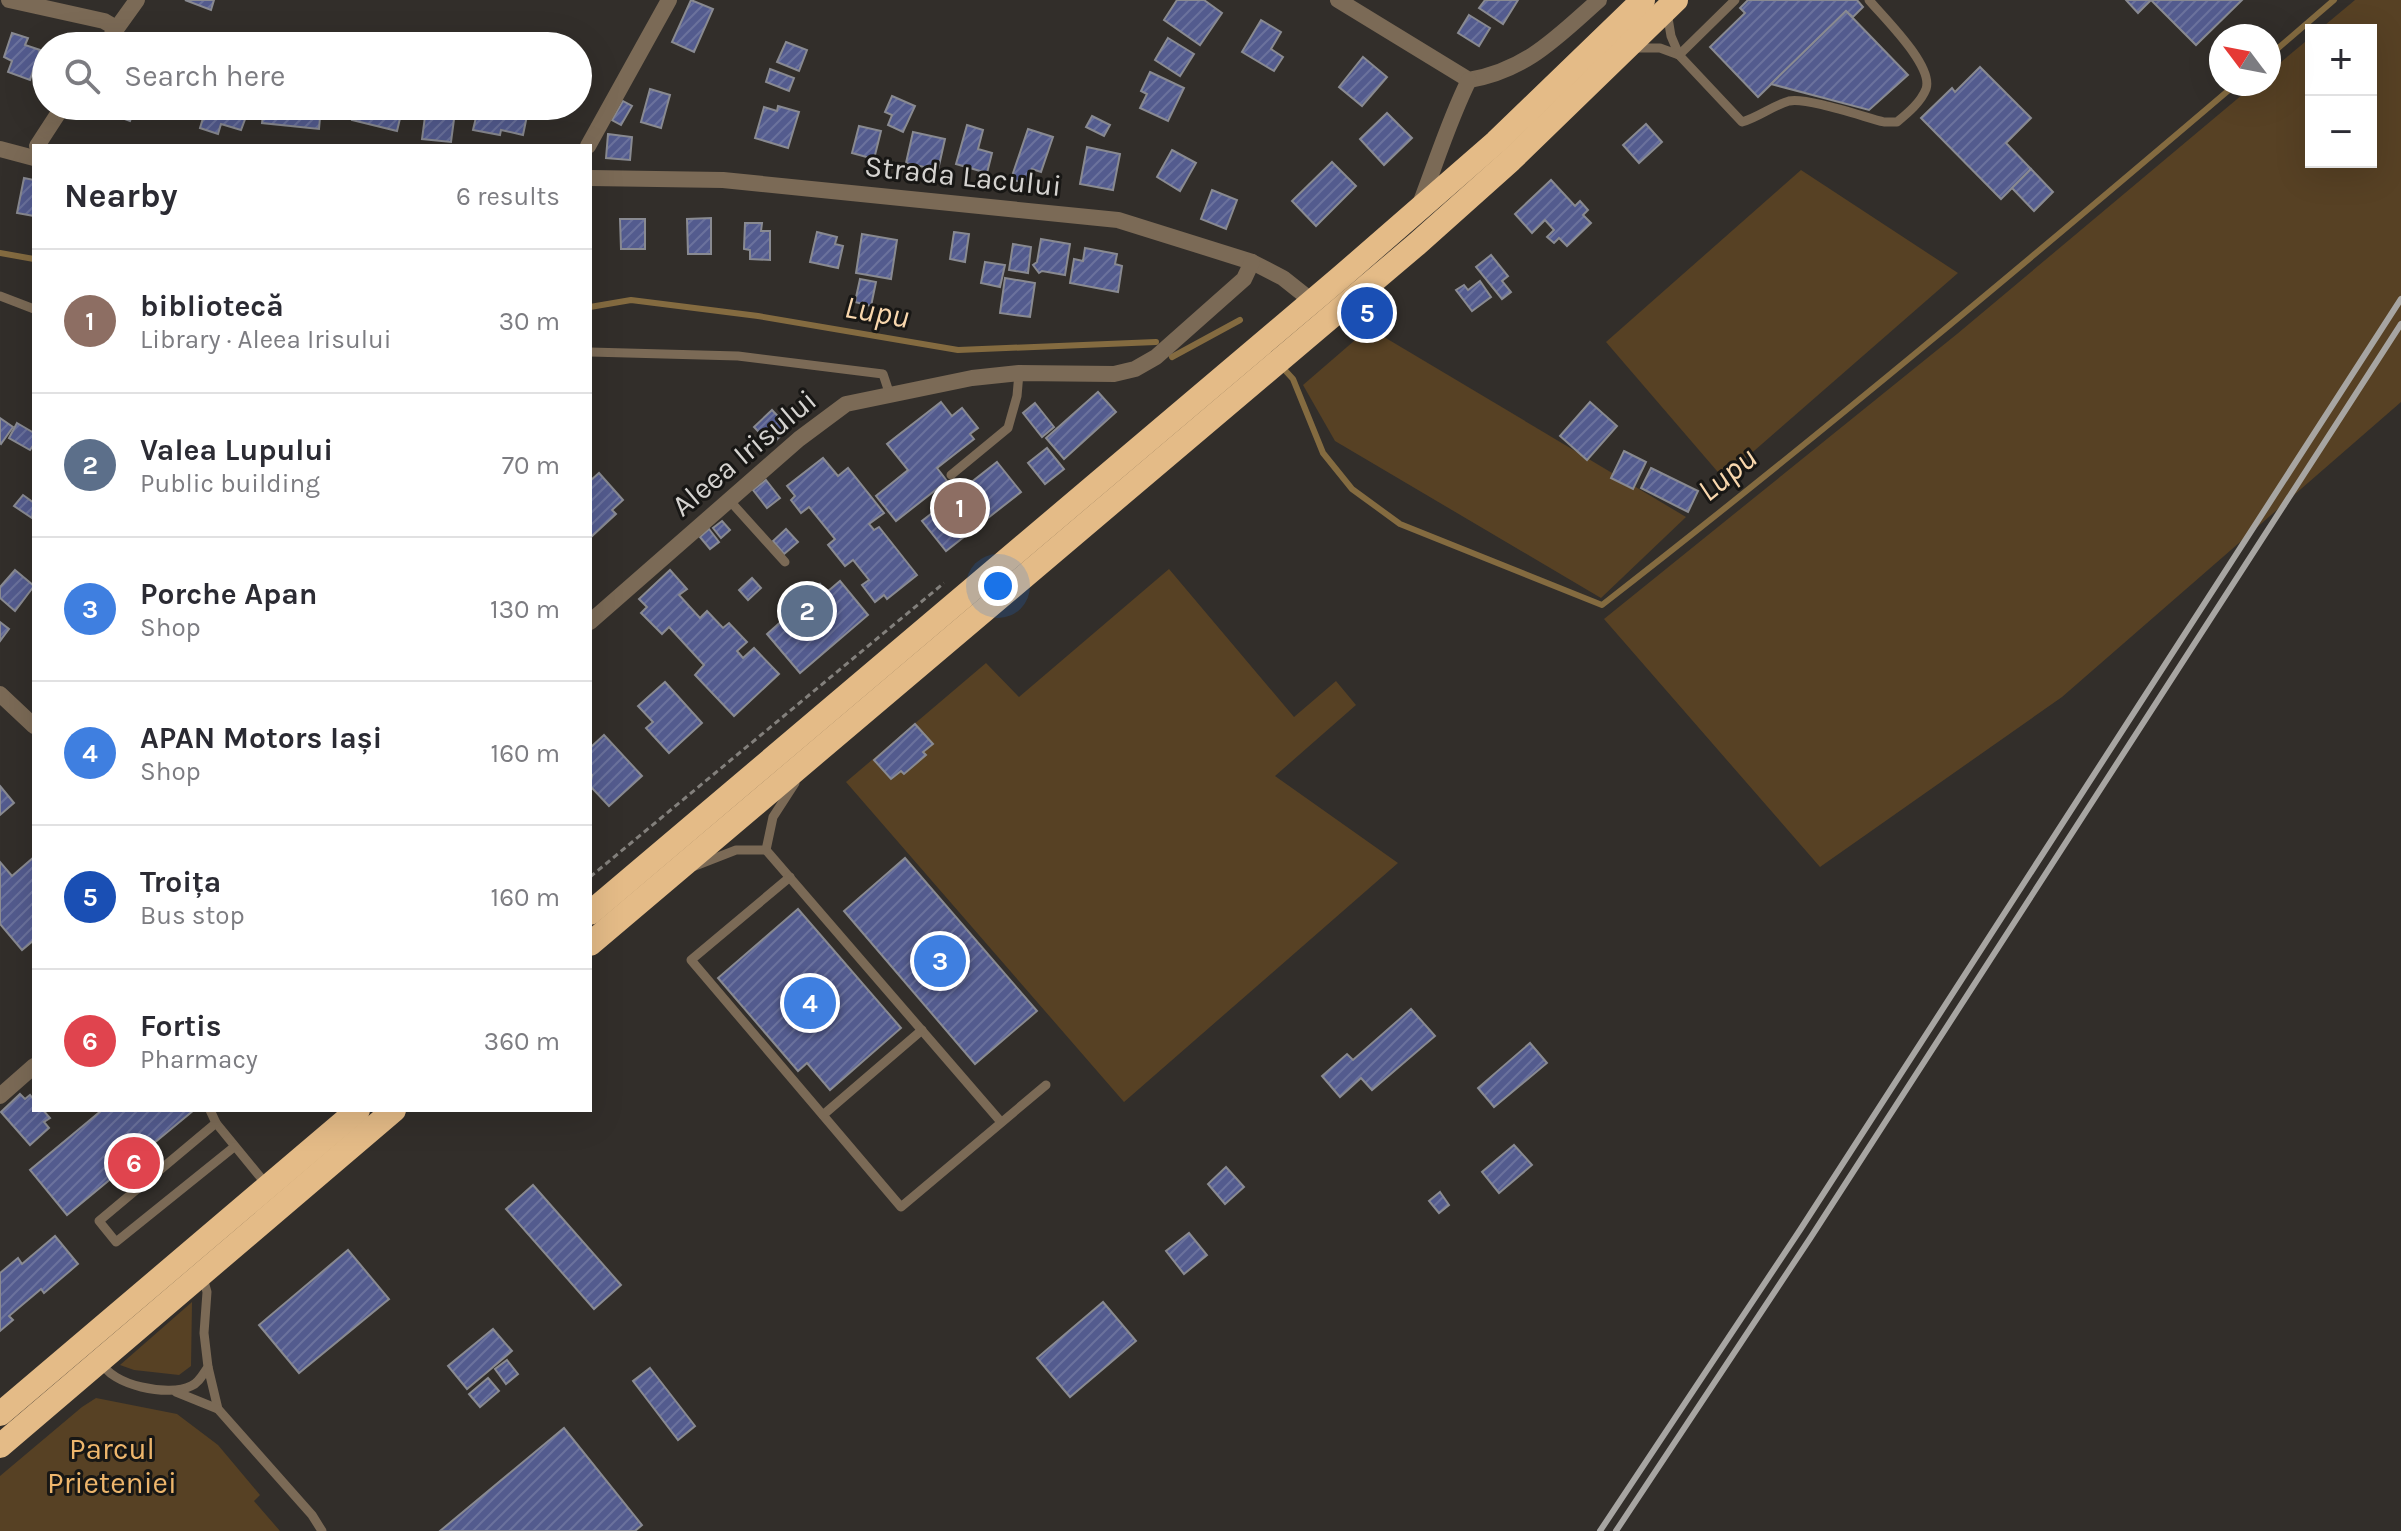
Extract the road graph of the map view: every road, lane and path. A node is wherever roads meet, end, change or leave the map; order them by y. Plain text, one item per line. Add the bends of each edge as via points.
1 (9, 0) edge
2 (137, 0) edge
3 (669, 0) edge
4 (1338, 0) edge
5 (1599, 0) edge
6 (1643, 0) edge
7 (1735, 0) edge
8 (1869, 0) edge
9 (1671, 5) edge
10 (116, 28) junction
11 (113, 32) edge
12 (1626, 49) junction
13 (1679, 55) junction
14 (1469, 80) junction
15 (55, 120) edge
16 (40, 144) edge
17 (589, 144) edge
18 (0, 149) edge
19 (32, 154) edge
20 (592, 178) edge
21 (1417, 211) junction
22 (1252, 262) junction
23 (0, 296) edge
24 (1312, 301) junction
25 (32, 308) edge
26 (1280, 343) junction
27 (592, 352) edge
28 (1019, 373) junction
29 (1243, 375) junction
30 (890, 395) junction
31 (951, 475) dead end
32 (730, 501) junction
33 (785, 562) dead end
34 (946, 582) dead end
35 (592, 620) edge
36 (0, 694) edge
37 (32, 724) edge
38 (811, 757) junction
39 (766, 850) junction
40 (592, 875) edge
41 (669, 876) junction
42 (790, 877) junction
43 (592, 911) edge
44 (592, 942) edge
45 (922, 1030) junction
46 (32, 1068) edge
47 (1046, 1085) dead end
48 (0, 1096) edge
49 (211, 1112) edge
50 (356, 1112) edge
51 (392, 1112) edge
52 (823, 1115) junction
53 (1001, 1122) junction
54 (216, 1123) junction
55 (234, 1147) junction
56 (268, 1187) junction
57 (165, 1271) junction
58 (201, 1273) junction
59 (100, 1359) junction
60 (208, 1367) junction
61 (176, 1392) junction
62 (218, 1409) junction
63 (0, 1414) edge
64 (0, 1446) edge
65 (322, 1531) edge

1 - 10 street
2 - 10 street
3 - 17 street
4 - 14 street
5 - 14 street via 1522,63
6 - 21 highway
7 - 13 lane
8 - 13 lane via 1922,63 1927,77 1920,99 1897,122 1794,100 1742,122
9 - 12 highway
9 - 13 lane via 1671,36
10 - 11 street
12 - 13 lane via 1646,46
12 - 26 highway via 1476,192
14 - 21 street
15 - 16 street
18 - 19 street
20 - 22 street, Strada Lacului via 723,180 1118,220
21 - 24 highway
22 - 24 street, Strada Lacului
22 - 28 street, Aleea Irisului via 1244,279 1156,357 1135,369 1114,374
23 - 25 lane
24 - 26 highway
26 - 29 highway
27 - 30 lane via 738,356 883,374
28 - 30 street, Aleea Irisului
28 - 31 lane via 1008,428
29 - 38 highway
29 - 43 highway
30 - 32 street, Aleea Irisului via 846,404
32 - 33 lane
32 - 35 street, Aleea Irisului
34 - 40 path
36 - 37 street
38 - 39 lane via 773,817
38 - 41 highway
39 - 41 lane via 736,850
39 - 42 lane
41 - 44 highway
42 - 45 lane
42 - 52 lane via 691,960
45 - 52 lane
45 - 53 lane
46 - 48 street
47 - 53 lane
49 - 54 lane
50 - 56 highway
51 - 58 highway
52 - 53 lane via 901,1207
54 - 55 lane
54 - 55 lane via 99,1221 116,1242
55 - 56 lane
56 - 57 highway
57 - 59 lane via 140,1305 96,1344
57 - 63 highway
58 - 59 highway
58 - 60 lane via 207,1292
59 - 61 lane via 104,1369 123,1382
59 - 64 highway
60 - 61 lane via 195,1385
60 - 62 lane
61 - 62 lane
62 - 65 lane

